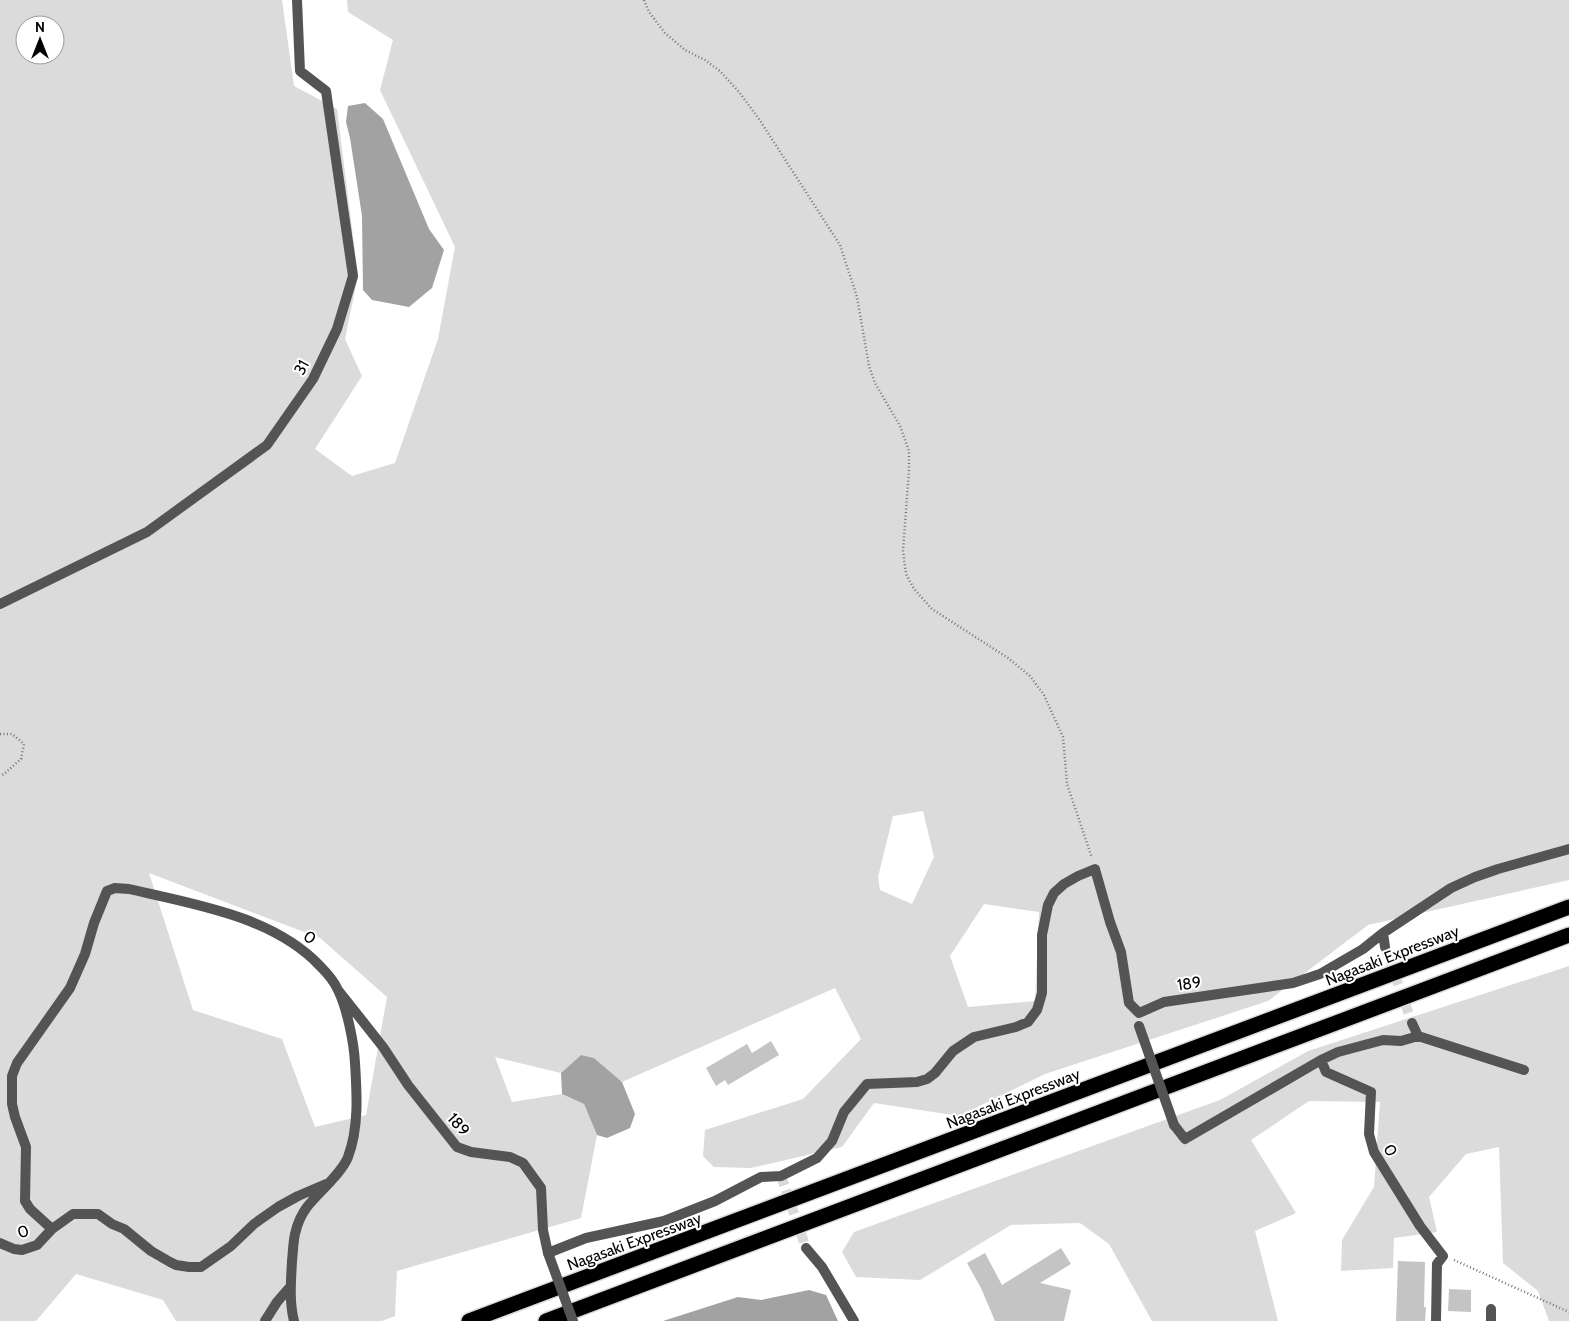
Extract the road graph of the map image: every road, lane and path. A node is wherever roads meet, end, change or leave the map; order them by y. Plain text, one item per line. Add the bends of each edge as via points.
1 (297, 0) edge
2 (644, 0) edge
3 (0, 604) edge
4 (0, 734) edge
5 (0, 776) edge
6 (1569, 849) edge
7 (1096, 869) junction
8 (1569, 907) edge
9 (1383, 933) junction
10 (1569, 935) edge
11 (1385, 946) tunnel mouth
12 (338, 990) junction
13 (1139, 1013) junction
14 (1412, 1023) tunnel mouth
15 (1418, 1036) junction
16 (1321, 1060) junction
17 (1524, 1070) dead end
18 (329, 1183) junction
19 (52, 1229) junction
20 (0, 1243) edge
21 (806, 1248) tunnel mouth
22 (548, 1254) junction
23 (1440, 1260) junction
24 (290, 1287) junction
25 (1491, 1309) dead end
26 (1569, 1312) edge
27 (265, 1321) edge
28 (294, 1321) edge
29 (469, 1321) edge
30 (546, 1321) edge
31 (573, 1321) edge
32 (854, 1321) edge
33 (1436, 1321) edge
34 (1491, 1321) edge

1 - 3 street, 31 via 300,71 326,91 353,276 337,329 312,379 267,445 147,532
2 - 7 path via 665,33 685,50 720,71 739,92 840,245 857,297 869,366 900,426 909,451 903,551 906,574 914,589 932,609 1008,658 1030,676 1044,696 1063,737 1068,784
4 - 5 path via 12,734 24,744 22,759
6 - 9 street, 189 via 1475,877 1451,888
7 - 13 street via 1121,952 1129,1003
7 - 22 street via 1064,884 1048,905 1042,935 1042,992 1037,1010 1028,1022 974,1036 953,1051 936,1073 927,1079 866,1084 844,1112 832,1142 817,1158 781,1176 761,1177 715,1201 664,1221 586,1238
8 - 29 highway, Nagasaki Expressway
9 - 11 street
9 - 13 street, 189 via 1363,949 1320,974 1293,983 1164,1002
10 - 30 highway
12 - 18 street, 0 via 350,1026 357,1090 355,1127 347,1158
12 - 19 street, 0 via 312,958 258,925 214,909 129,889 107,891 70,988 17,1062 12,1076 12,1104 26,1147 25,1201
12 - 22 street, 189 via 457,1147 510,1157 523,1163 541,1188 542,1230
13 - 16 street, bridge via 1139,1026 1174,1125 1185,1139
14 - 15 street
15 - 16 street via 1383,1040
15 - 17 street
16 - 23 street, 0 via 1326,1072 1371,1092 1370,1134 1374,1152
18 - 19 street, 0 via 278,1207 201,1267 170,1262 124,1228 98,1214 73,1214
18 - 24 street via 307,1207 294,1235
19 - 20 street, 0 via 37,1245 22,1250
21 - 32 street via 822,1267
22 - 31 street, 189, bridge
23 - 26 path
23 - 33 street
24 - 27 street
24 - 28 street
25 - 34 street

